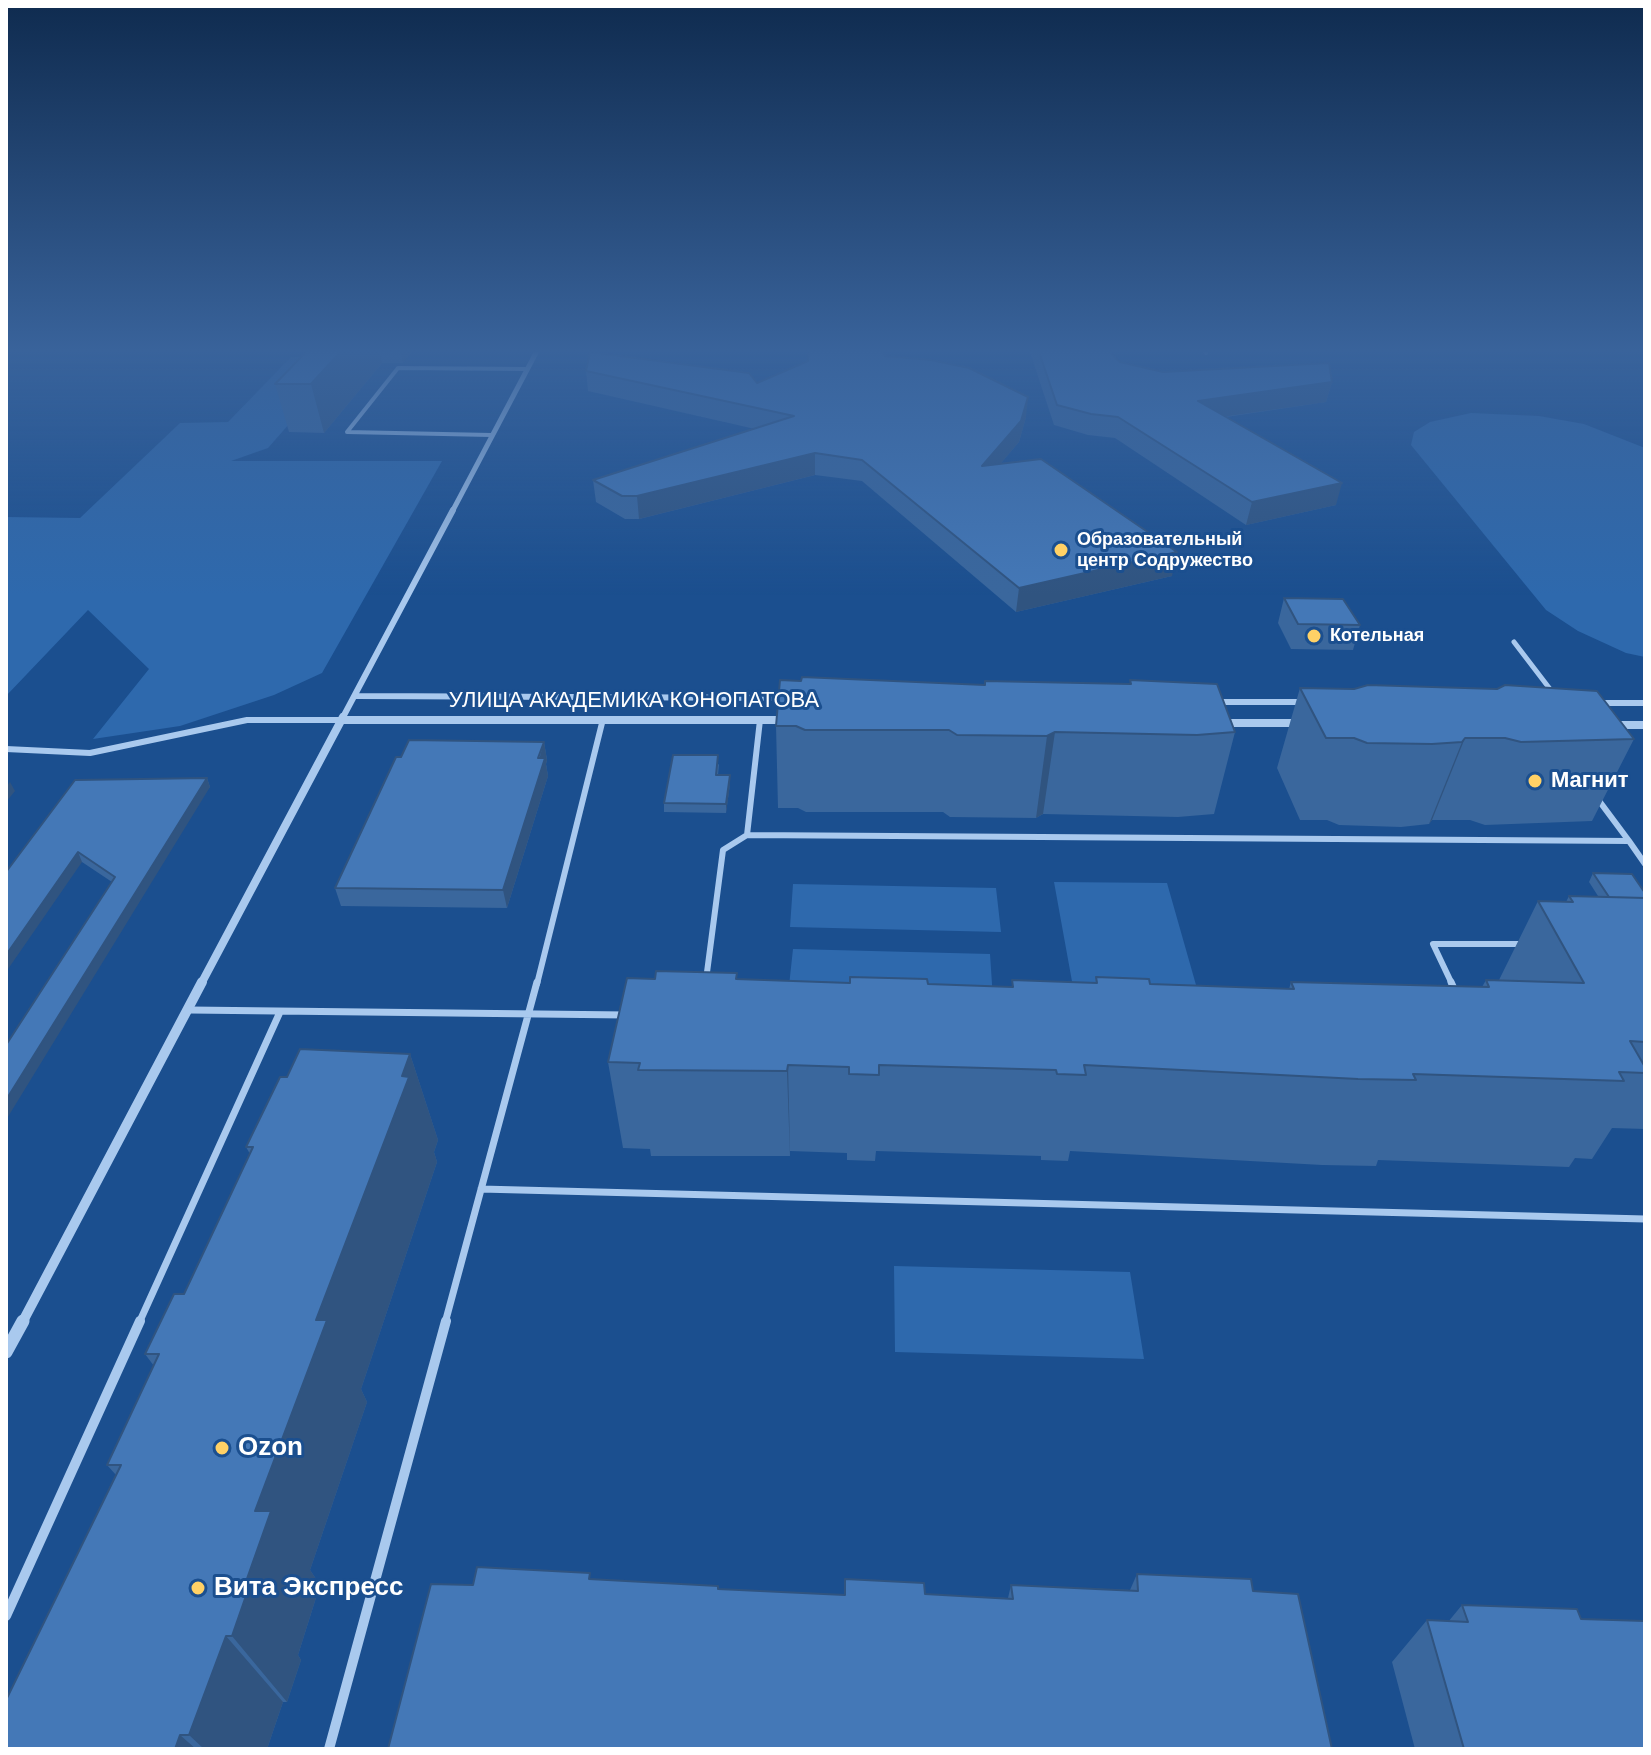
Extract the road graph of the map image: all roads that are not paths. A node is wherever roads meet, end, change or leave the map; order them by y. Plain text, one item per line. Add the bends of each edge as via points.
1 (348, 431) edge
2 (493, 431) edge
3 (491, 435) junction
4 (1514, 642) dead end
5 (357, 696) junction
6 (793, 698) edge
7 (1208, 702) edge
8 (1320, 702) edge
9 (1561, 703) edge
10 (1589, 703) edge
11 (1645, 703) edge
12 (603, 719) junction
13 (344, 720) junction
14 (760, 720) junction
15 (792, 720) edge
16 (1207, 723) edge
17 (1303, 723) edge
18 (1604, 725) edge
19 (1645, 725) edge
20 (6, 749) edge
21 (1594, 794) edge
22 (747, 835) junction
23 (1629, 841) junction
24 (1645, 864) edge
25 (1539, 944) edge
26 (705, 986) edge
27 (1458, 997) edge
28 (190, 1010) junction
29 (280, 1012) junction
30 (529, 1014) junction
31 (639, 1015) edge
32 (481, 1189) junction
33 (1645, 1219) edge
34 (6, 1352) edge
35 (6, 1616) edge
36 (329, 1749) edge

1 - 3 lane
2 - 3 street
3 - 5 street
4 - 9 lane
5 - 6 street, УЛИЦА АКАДЕМИКА КОНОПАТОВА
5 - 13 street
7 - 8 street
10 - 11 street
12 - 13 street, УЛИЦА АКАДЕМИКА КОНОПАТОВА
12 - 14 street, УЛИЦА АКАДЕМИКА КОНОПАТОВА
12 - 30 lane
13 - 20 lane via 247,720 90,753
13 - 28 street
14 - 15 street, УЛИЦА АКАДЕМИКА КОНОПАТОВА
14 - 22 lane
16 - 17 street
18 - 19 street
21 - 23 lane
22 - 23 lane
22 - 26 lane via 723,850
23 - 24 lane
25 - 27 lane via 1433,944
28 - 29 lane
28 - 34 street
29 - 30 lane
29 - 35 lane
30 - 31 lane
30 - 32 lane
32 - 33 lane
32 - 36 lane

